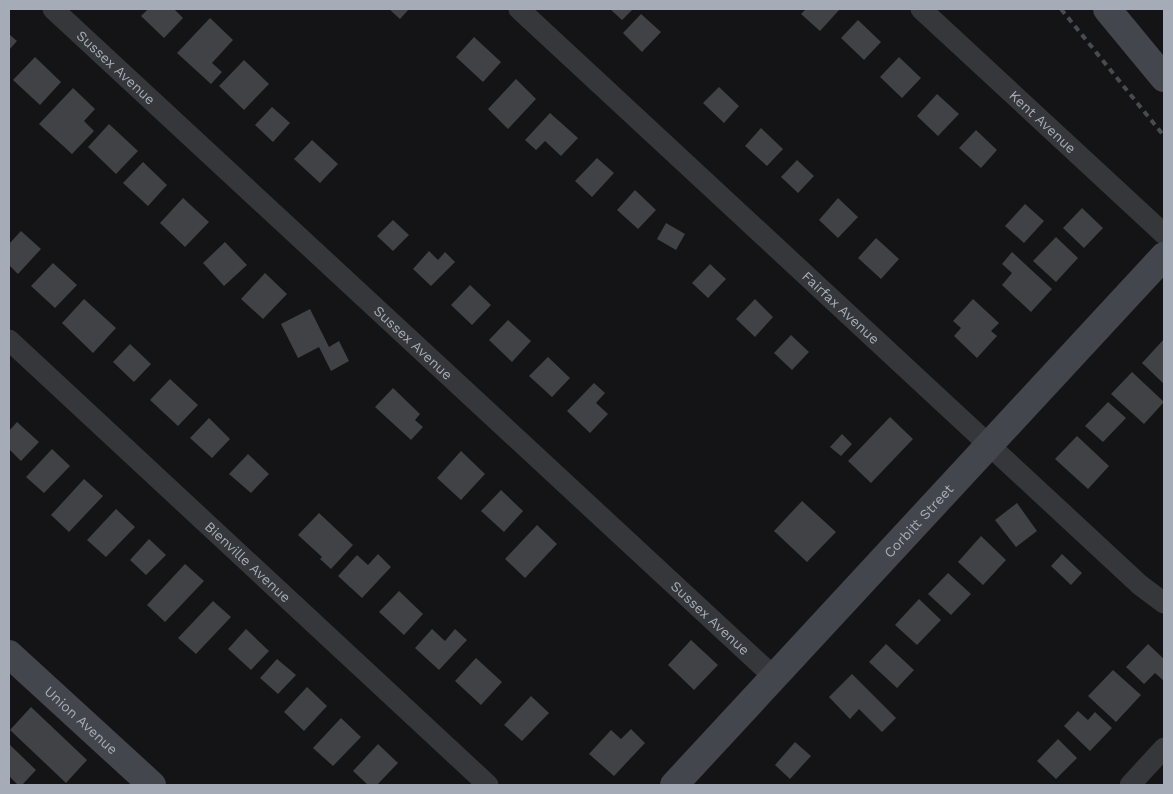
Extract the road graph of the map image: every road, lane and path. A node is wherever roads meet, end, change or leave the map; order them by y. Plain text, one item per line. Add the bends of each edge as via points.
1 (54, 9) edge
2 (519, 9) edge
3 (921, 9) edge
4 (1107, 9) edge
5 (1164, 78) edge
6 (1164, 234) edge
7 (1164, 256) edge
8 (9, 340) edge
9 (989, 445) junction
10 (1164, 603) edge
11 (9, 655) edge
12 (774, 677) junction
13 (1164, 748) edge
14 (152, 785) edge
15 (488, 785) edge
16 (674, 785) edge
17 (1130, 785) edge

1 - 12 street, Sussex Avenue
2 - 9 street, Fairfax Avenue
3 - 6 street, Kent Avenue
4 - 5 street
7 - 9 street, Corbitt Street
8 - 15 street, Bienville Avenue
9 - 10 street, Fairfax Avenue via 1140,585
9 - 12 street, Corbitt Street
11 - 14 street, Union Avenue
12 - 16 street, Corbitt Street
13 - 17 street

